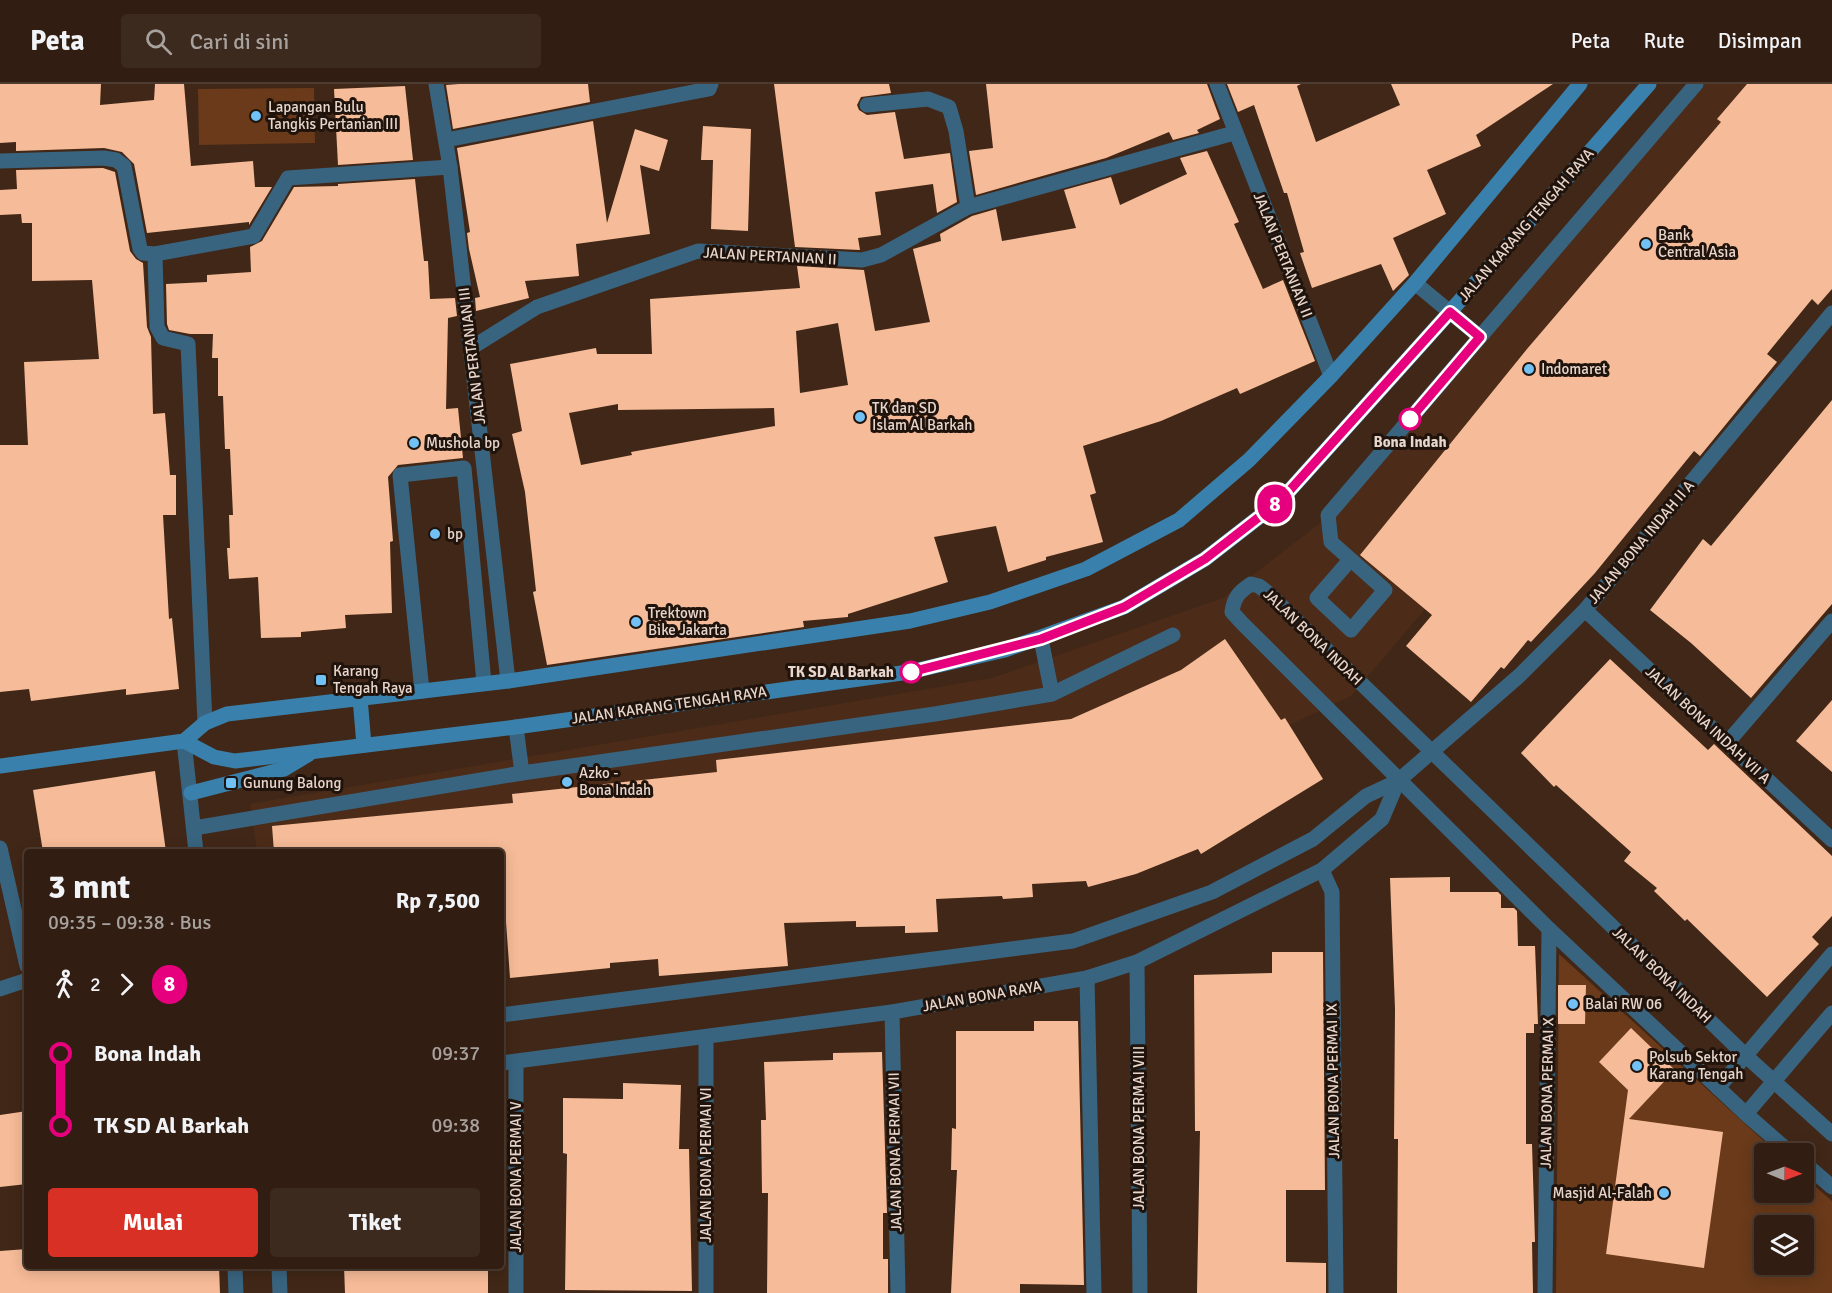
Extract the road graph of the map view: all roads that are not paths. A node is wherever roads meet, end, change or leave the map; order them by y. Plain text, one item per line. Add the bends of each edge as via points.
1 (436, 84) edge
2 (711, 84) edge
3 (1217, 84) edge
4 (1580, 84) edge
5 (1649, 84) edge
6 (1696, 84) edge
7 (867, 105) dead end
8 (1234, 133) junction
9 (446, 140) junction
10 (0, 161) edge
11 (450, 167) junction
12 (968, 207) junction
13 (155, 254) junction
14 (1415, 283) junction
15 (1450, 312) junction
16 (1832, 313) edge
17 (1480, 337) junction
18 (471, 348) junction
19 (1331, 376) junction
20 (1350, 560) junction
21 (1585, 610) junction
22 (1832, 621) edge
23 (1173, 635) dead end
24 (1041, 639) junction
25 (508, 681) junction
26 (484, 683) junction
27 (422, 691) junction
28 (1052, 694) junction
29 (360, 698) junction
30 (205, 723) junction
31 (516, 727) junction
32 (184, 741) junction
33 (1727, 743) junction
34 (364, 745) junction
35 (314, 750) junction
36 (1431, 751) junction
37 (0, 766) edge
38 (522, 773) junction
39 (1398, 781) junction
40 (191, 793) junction
41 (194, 828) junction
42 (1832, 840) edge
43 (0, 848) edge
44 (196, 849) edge
45 (1322, 870) junction
46 (1549, 929) junction
47 (24, 953) edge
48 (1832, 954) edge
49 (1137, 962) junction
50 (1087, 978) junction
51 (24, 981) edge
52 (0, 989) edge
53 (892, 1012) junction
54 (1832, 1013) edge
55 (504, 1015) edge
56 (706, 1036) junction
57 (1746, 1056) junction
58 (508, 1063) edge
59 (1774, 1082) junction
60 (1718, 1088) junction
61 (1746, 1114) junction
62 (1832, 1134) edge
63 (1779, 1143) edge
64 (1814, 1171) edge
65 (1832, 1187) edge
66 (235, 1269) edge
67 (279, 1269) edge
68 (236, 1293) edge
69 (279, 1293) edge
70 (516, 1293) edge
71 (706, 1293) edge
72 (898, 1293) edge
73 (1094, 1293) edge
74 (1140, 1293) edge
75 (1336, 1293) edge
76 (1545, 1293) edge

1 - 9 street, JALAN PERTANIAN III
2 - 9 street via 709,89
3 - 8 street, JALAN PERTANIAN II
4 - 14 main road
5 - 15 main road, JALAN KARANG TENGAH RAYA
6 - 17 street
7 - 12 street via 928,99 949,106
8 - 12 street, JALAN PERTANIAN II
8 - 19 street, JALAN PERTANIAN II
9 - 11 street, JALAN PERTANIAN III
10 - 13 street via 116,160 124,166 141,249 143,253
11 - 13 street via 288,178 254,236
11 - 18 street, JALAN PERTANIAN III
12 - 18 street, JALAN PERTANIAN II via 881,255 862,260 698,252 537,308
13 - 30 street via 157,327 163,338 188,344
14 - 15 street
14 - 19 main road
15 - 17 street
15 - 24 main road, JALAN KARANG TENGAH RAYA via 1281,500 1205,559 1124,607
16 - 21 street, JALAN BONA INDAH II A
17 - 20 street via 1328,515 1331,542
18 - 25 street, JALAN PERTANIAN III
19 - 25 main road via 1249,460 1179,520 1086,569 990,602 910,621
20 - 20 street via 1385,590 1351,630 1317,598
21 - 33 street, JALAN BONA INDAH VII A
21 - 36 street, JALAN BONA INDAH II A via 1519,676
22 - 33 street
23 - 28 street
24 - 28 street
24 - 31 main road, JALAN KARANG TENGAH RAYA via 909,672
25 - 26 main road
26 - 27 main road
26 - 27 street via 464,468 400,475
27 - 29 main road
28 - 38 street
29 - 30 main road via 227,714
29 - 34 main road
30 - 32 main road
31 - 34 main road, JALAN KARANG TENGAH RAYA
31 - 38 street
32 - 35 main road, JALAN KARANG TENGAH RAYA via 214,757 235,761
32 - 37 main road
32 - 40 street
33 - 42 street, JALAN BONA INDAH VII A
34 - 35 main road, JALAN KARANG TENGAH RAYA
35 - 40 main road via 284,769
36 - 39 street, JALAN BONA RAYA
36 - 39 street, JALAN BONA INDAH via 1268,593 1251,584 1240,591 1233,600 1232,612
36 - 57 street, JALAN BONA INDAH
38 - 41 street
39 - 45 street, JALAN BONA RAYA via 1382,819
39 - 46 street, JALAN BONA INDAH
39 - 55 street, JALAN BONA RAYA via 1366,796 1313,838 1212,892 1073,940
40 - 41 street
41 - 44 street
43 - 47 street
45 - 49 street, JALAN BONA RAYA
45 - 75 street, JALAN BONA PERMAI IX via 1332,891
46 - 60 street, JALAN BONA INDAH
46 - 76 street, JALAN BONA PERMAI X
48 - 57 street
49 - 50 street, JALAN BONA RAYA
49 - 74 street, JALAN BONA PERMAI VIII
50 - 53 street, JALAN BONA RAYA
50 - 73 street
51 - 52 street
53 - 56 street, JALAN BONA RAYA
53 - 72 street, JALAN BONA PERMAI VII
54 - 59 street
56 - 58 street, JALAN BONA RAYA
56 - 71 street, JALAN BONA PERMAI VI
57 - 59 street, JALAN BONA INDAH
57 - 60 street
58 - 70 street, JALAN BONA PERMAI V
59 - 61 street
59 - 62 street, JALAN BONA INDAH
60 - 61 street, JALAN BONA INDAH
61 - 63 street, JALAN BONA INDAH
64 - 65 street
66 - 68 street
67 - 69 street

